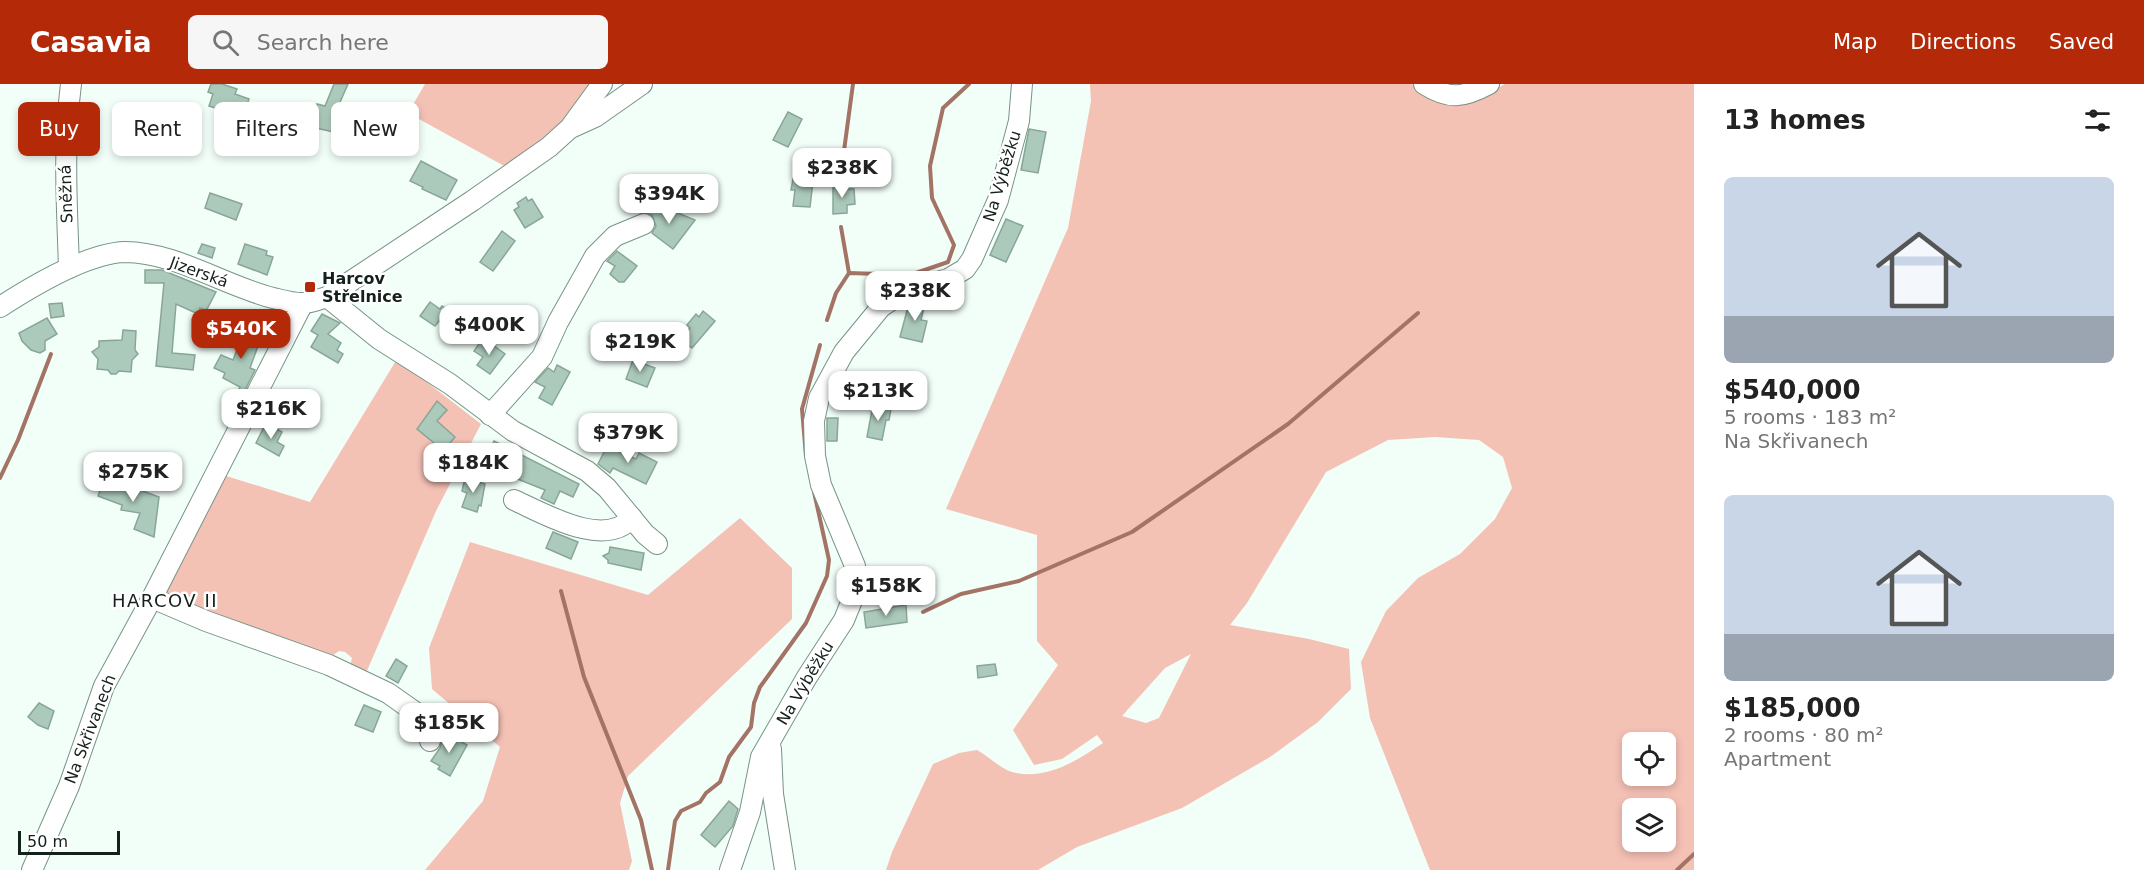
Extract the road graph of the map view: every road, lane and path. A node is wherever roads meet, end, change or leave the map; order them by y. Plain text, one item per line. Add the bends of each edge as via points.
1 (71, 84) edge
2 (602, 84) edge
3 (642, 84) edge
4 (1022, 84) edge
5 (1424, 84) edge
6 (1488, 84) edge
7 (570, 128) junction
8 (644, 224) dead end
9 (69, 268) junction
10 (327, 297) junction
11 (303, 303) junction
12 (0, 307) edge
13 (489, 415) junction
14 (514, 500) dead end
15 (632, 518) junction
16 (657, 544) dead end
17 (152, 598) junction
18 (429, 741) dead end
19 (771, 741) junction
20 (32, 870) edge
21 (730, 870) edge
22 (785, 870) edge

1 - 9 street, Sněžná via 65,167
2 - 7 street, Jizerská
3 - 7 street, Jizerská via 595,117
4 - 19 street, Na Výběžku via 1019,121 998,200 972,259 965,269 948,279 905,291 880,307 844,352 819,398 814,421 814,456 821,485 855,566 857,588 844,620
5 - 6 street via 1453,96 1472,93
7 - 10 street, Jizerská via 549,147
8 - 13 street via 615,236 595,256 542,357
9 - 11 street, Jizerská via 124,252 142,254 173,261 255,293
9 - 12 street, Jizerská
10 - 11 street, Jizerská
10 - 13 street via 379,339 450,384
11 - 17 street, Na Skřivanech
13 - 15 street via 587,471
14 - 15 street via 564,522 599,531 626,526
15 - 16 street
17 - 18 street via 329,665 388,693 432,724
17 - 20 street, Na Skřivanech via 104,686 69,786
19 - 21 street, Na Výběžku via 761,757 750,812
19 - 22 street via 773,794

